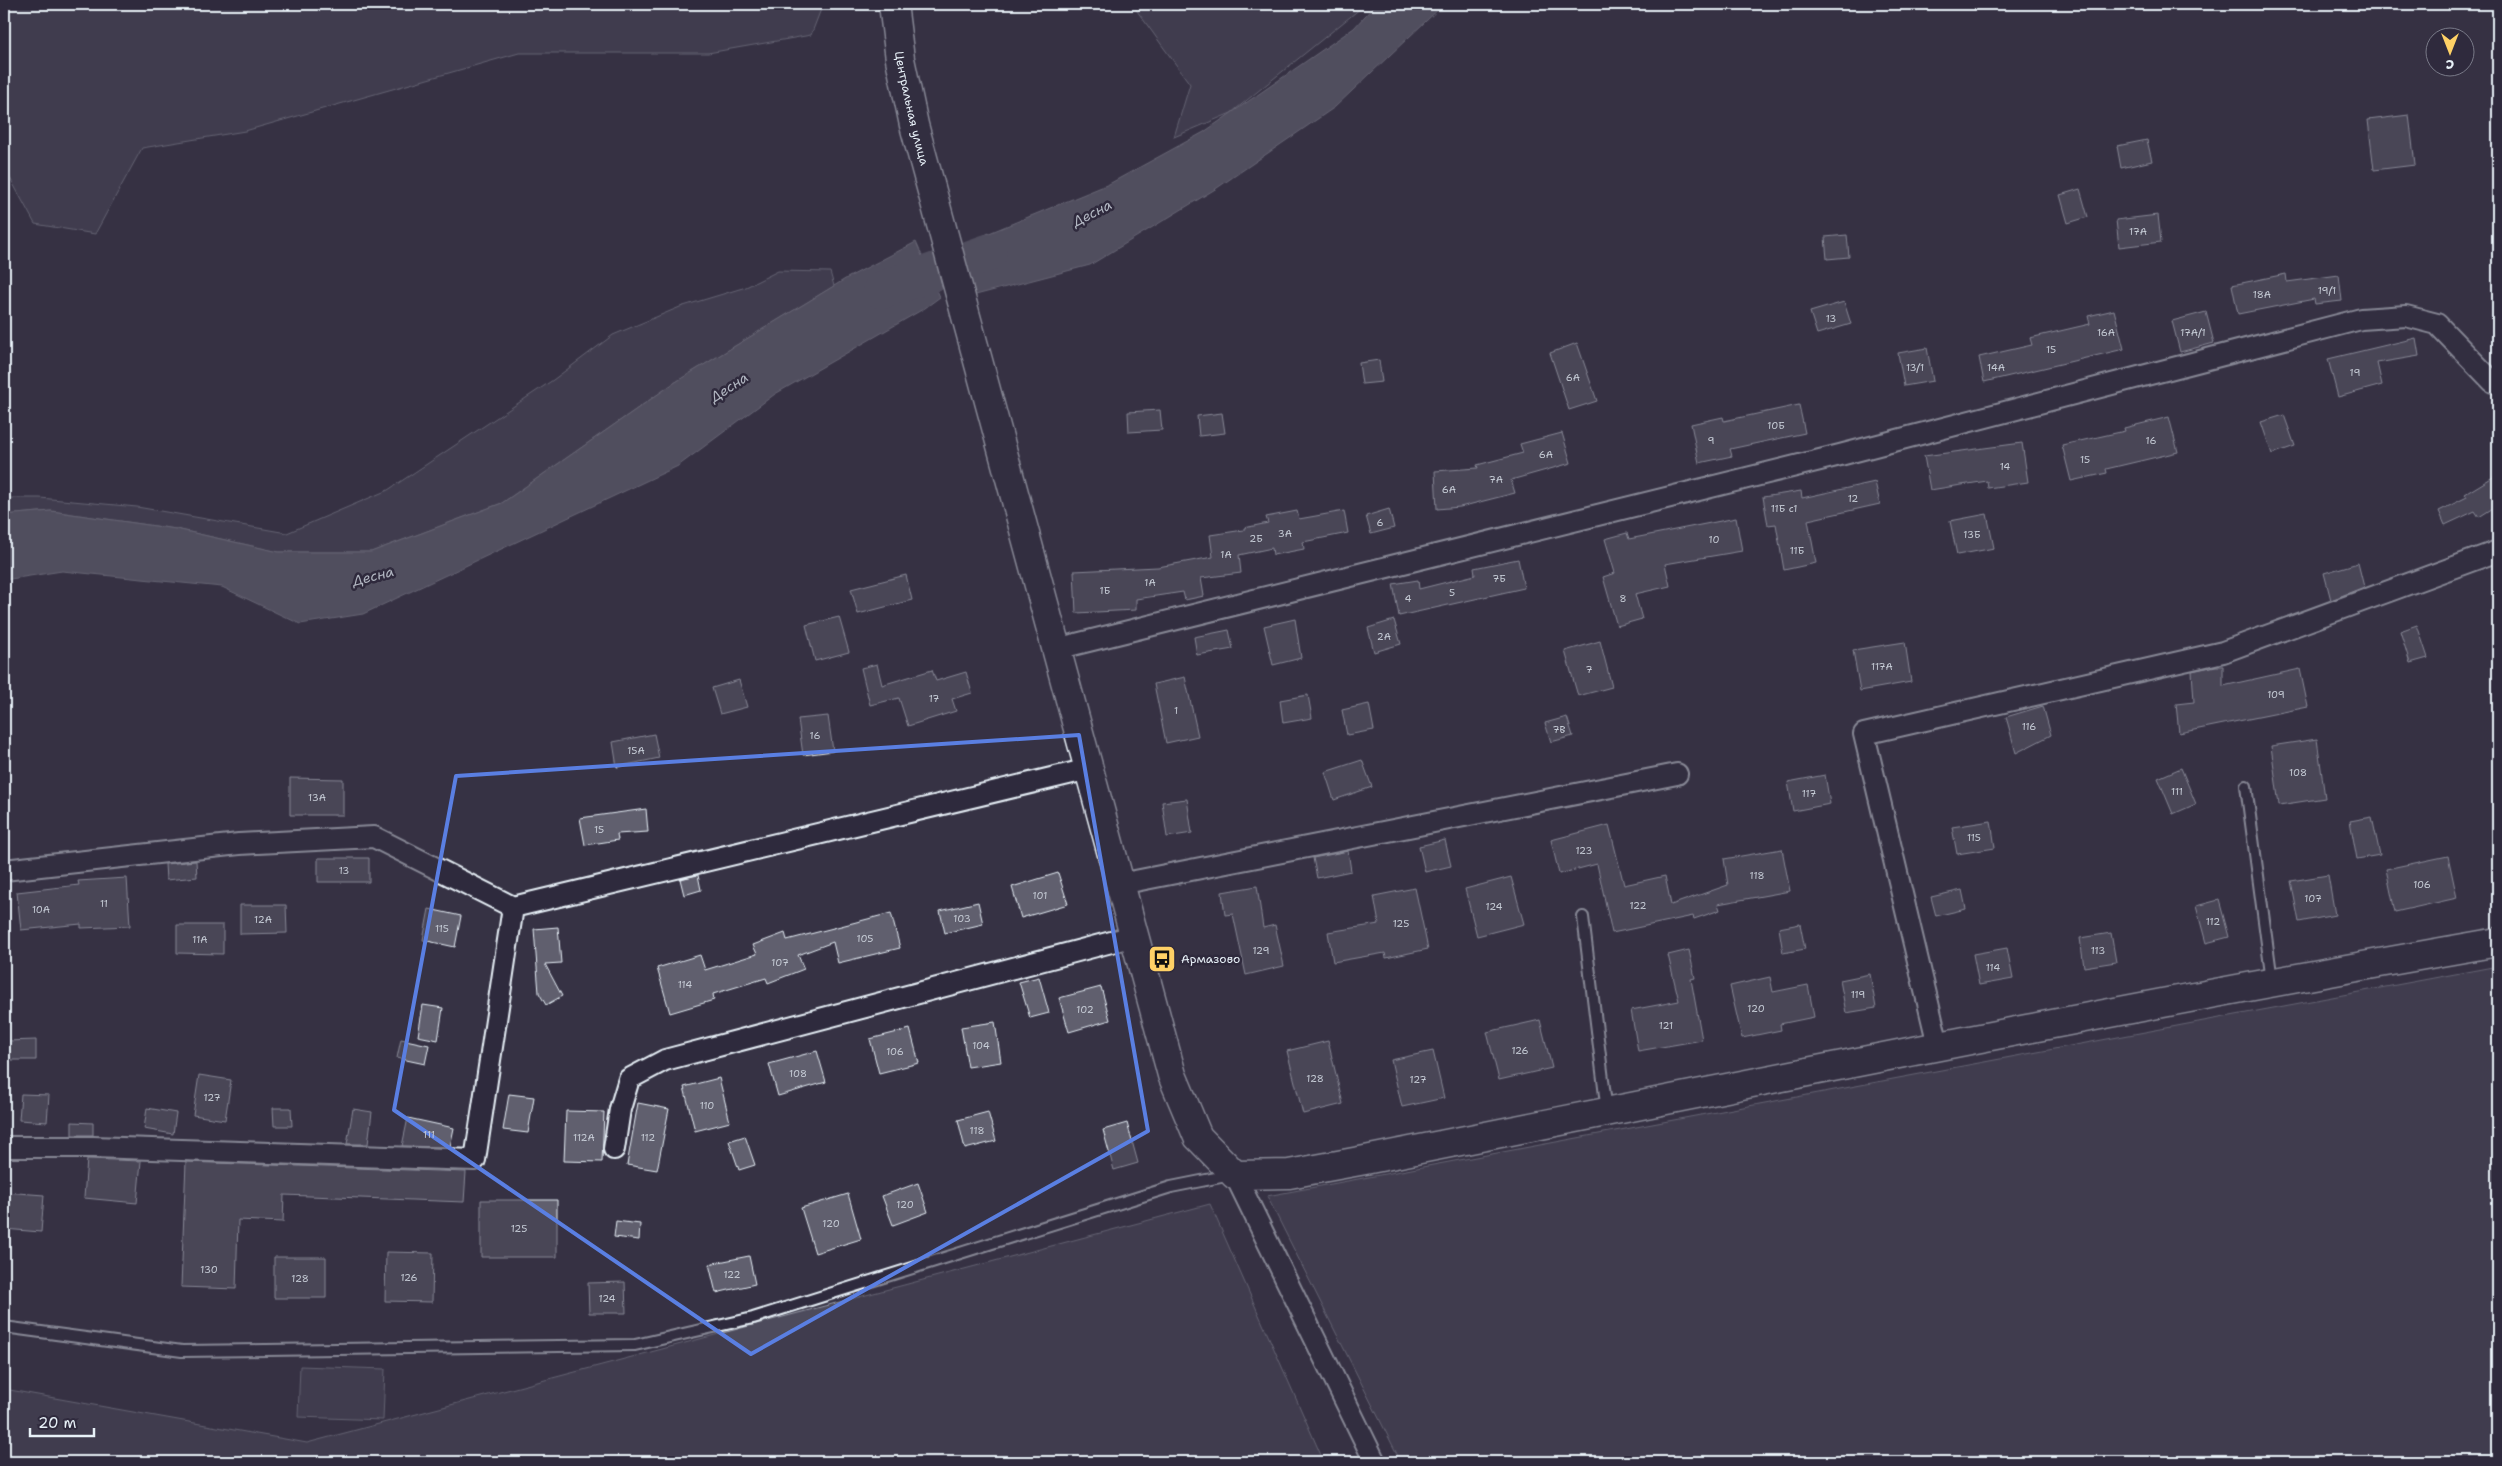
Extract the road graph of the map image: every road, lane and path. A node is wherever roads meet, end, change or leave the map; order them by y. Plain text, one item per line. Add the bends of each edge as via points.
1 (893, 4) edge
2 (2498, 382) edge
3 (2498, 551) edge
4 (1056, 649) junction
5 (1089, 769) junction
6 (1677, 774) dead end
7 (2246, 786) dead end
8 (4, 870) edge
9 (1120, 884) junction
10 (513, 907) junction
11 (1583, 916) dead end
12 (1134, 936) junction
13 (2498, 942) edge
14 (2272, 982) junction
15 (1938, 1045) junction
16 (1607, 1113) junction
17 (4, 1148) edge
18 (614, 1149) dead end
19 (1235, 1174) junction
20 (4, 1327) edge
21 (1375, 1462) edge

1 - 4 street, Центральная улица via 914,126
2 - 4 street via 2493,382 2437,324 2406,316 2361,320 1840,455
3 - 15 street via 2223,652 1864,734
4 - 5 street, Центральная улица
5 - 9 street, Центральная улица
5 - 10 street
6 - 9 street
7 - 14 lane
8 - 10 street via 239,844 374,837
9 - 12 street, Центральная улица
10 - 17 street via 475,1160 93,1147
11 - 16 lane
12 - 18 street via 665,1060 630,1079 620,1109
12 - 19 street, Центральная улица via 1172,1075 1198,1136
13 - 14 street
14 - 15 street
15 - 16 street
16 - 19 street via 1289,1174
19 - 20 lane via 1171,1187 753,1318 636,1345 182,1351
19 - 21 street

